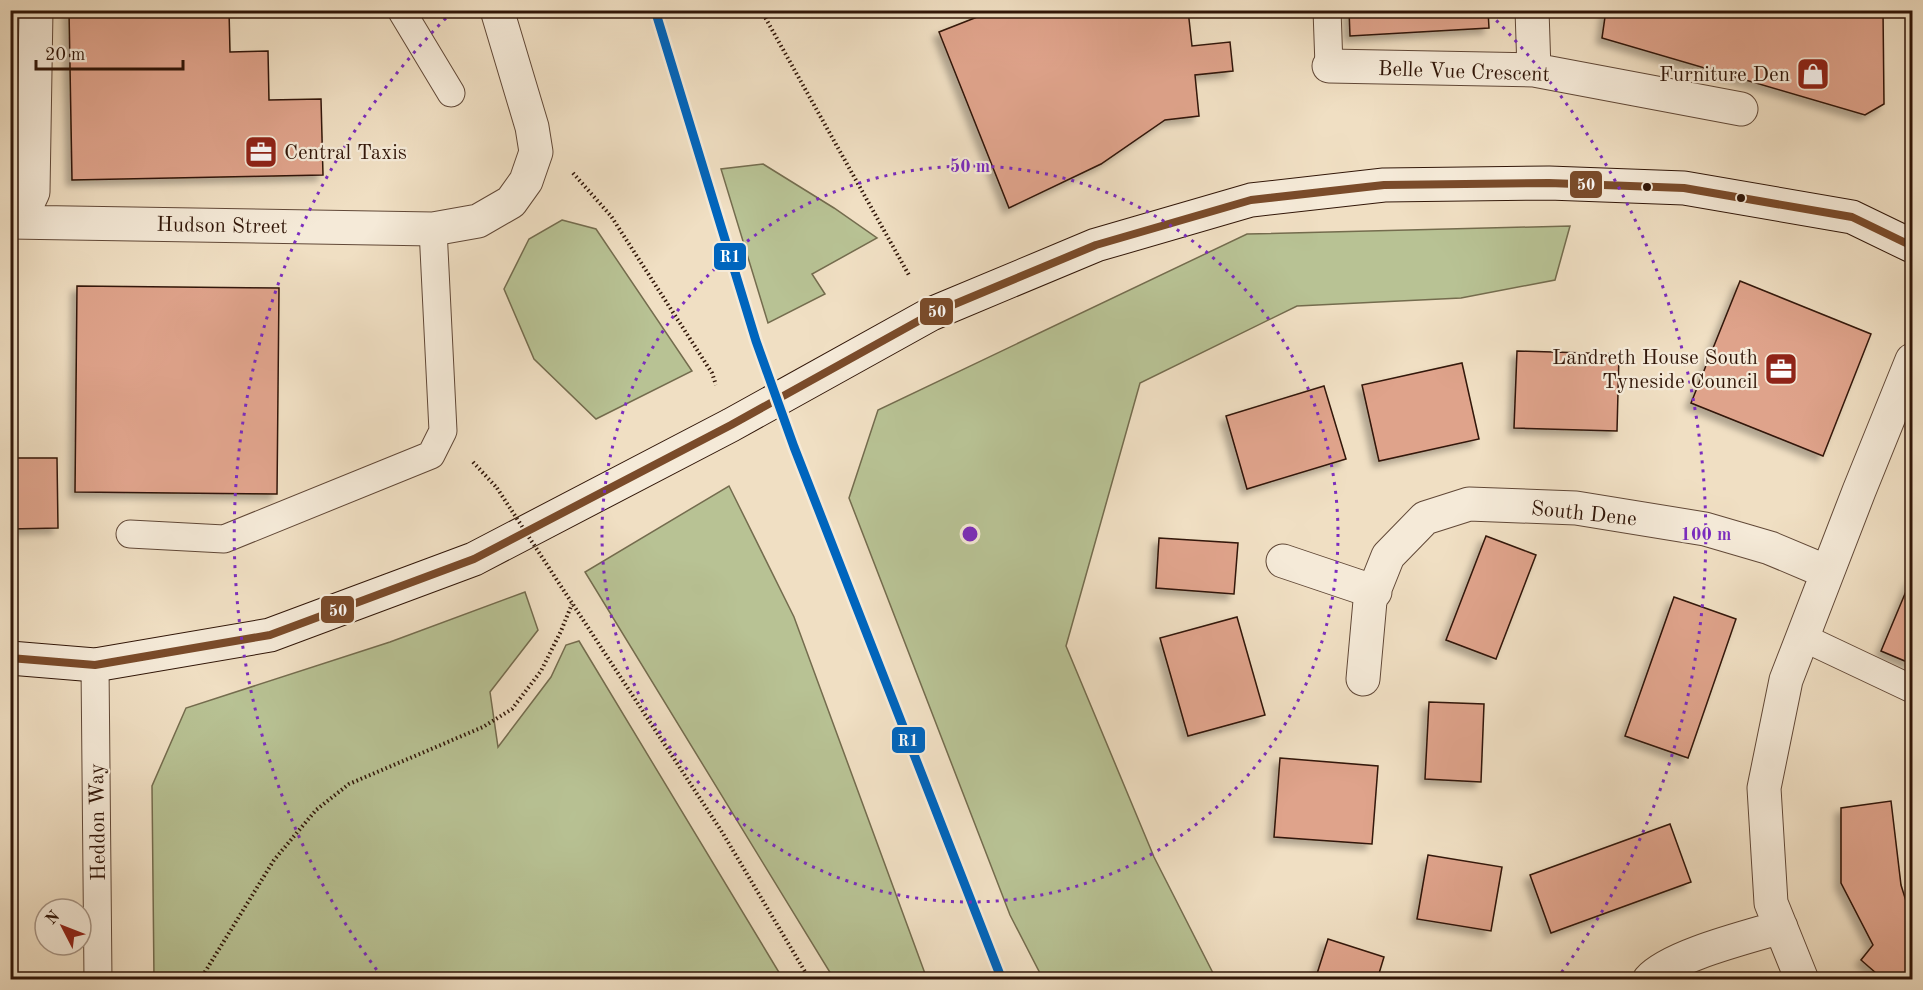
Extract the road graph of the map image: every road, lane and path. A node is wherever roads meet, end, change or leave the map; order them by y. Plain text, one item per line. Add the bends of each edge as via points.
1 (36, 10) edge
2 (401, 10) edge
3 (497, 10) edge
4 (761, 10) edge
5 (1328, 10) edge
6 (1532, 10) edge
7 (1329, 66) joint
8 (1534, 70) junction
9 (451, 93) dead end
10 (1741, 109) dead end
11 (532, 127) junction
12 (10, 222) edge
13 (433, 229) junction
14 (1912, 246) edge
15 (931, 314) junction
16 (1912, 360) edge
17 (731, 425) junction
18 (497, 488) dead end
19 (130, 534) dead end
20 (1283, 561) dead end
21 (1827, 572) junction
22 (1375, 592) junction
23 (572, 604) junction
24 (1802, 637) junction
25 (10, 658) edge
26 (95, 665) junction
27 (1364, 679) dead end
28 (1912, 689) edge
29 (1781, 927) junction
30 (98, 980) edge
31 (200, 980) edge
32 (810, 980) edge
33 (1649, 980) edge
34 (1802, 980) edge

1 - 12 street via 33,192 26,207
2 - 9 lane
3 - 11 street, Hudson Street
4 - 15 path
5 - 7 lane
6 - 8 street
7 - 8 street, Belle Vue Crescent
8 - 10 street, Belle Vue Crescent
11 - 13 street, Hudson Street via 536,153 526,181 511,202 478,221
11 - 17 path via 611,216 712,373
12 - 13 street, Hudson Street
13 - 19 lane via 443,431 431,455 224,539
14 - 15 street via 1852,217 1684,188 1549,183 1383,185 1240,203 1096,245
15 - 17 street
16 - 21 street
17 - 26 street via 474,559 270,635
18 - 23 path, bridge
20 - 22 street
21 - 22 street, South Dene via 1770,548 1705,529 1576,508 1469,504 1425,518 1388,556
21 - 24 street
22 - 27 street, South Dene via 1370,602
23 - 31 path via 541,671 512,709 483,727 349,784 316,810 274,860
23 - 32 path via 723,832
24 - 28 lane
24 - 29 street via 1786,680 1764,788 1771,903
25 - 26 street
26 - 30 lane, Heddon Way
29 - 33 street via 1697,953 1656,971
29 - 34 street

